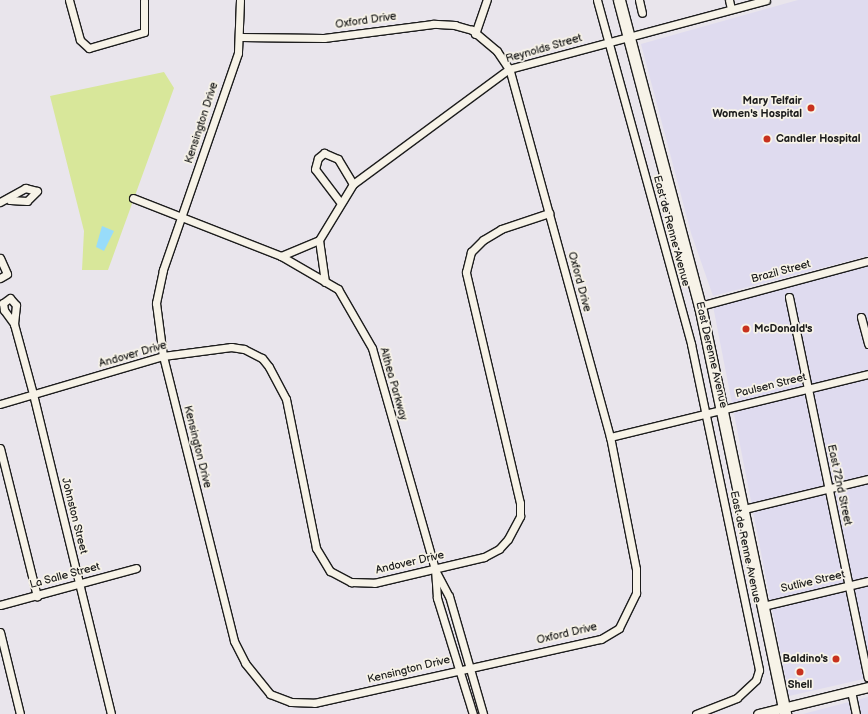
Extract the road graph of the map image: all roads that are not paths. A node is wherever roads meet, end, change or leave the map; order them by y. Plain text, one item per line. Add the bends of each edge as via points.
1 (69, 0) edge
2 (144, 0) edge
3 (240, 0) edge
4 (487, 0) edge
5 (597, 0) edge
6 (619, 0) edge
7 (639, 0) edge
8 (729, 0) edge
9 (766, 0) edge
10 (731, 9) junction
11 (642, 13) dead end
12 (475, 34) junction
13 (628, 36) junction
14 (241, 37) junction
15 (608, 42) junction
16 (509, 69) junction
17 (353, 184) junction
18 (133, 198) dead end
19 (10, 200) dead end
20 (0, 202) edge
21 (340, 202) junction
22 (549, 213) junction
23 (182, 215) junction
24 (318, 240) junction
25 (281, 256) junction
26 (0, 258) edge
27 (868, 261) edge
28 (0, 278) edge
29 (325, 282) junction
30 (789, 297) dead end
31 (700, 306) junction
32 (862, 317) dead end
33 (14, 324) dead end
34 (868, 344) edge
35 (163, 356) junction
36 (868, 374) edge
37 (808, 388) junction
38 (34, 394) junction
39 (0, 404) edge
40 (724, 409) junction
41 (707, 413) junction
42 (610, 437) junction
43 (0, 448) edge
44 (868, 479) edge
45 (829, 488) junction
46 (744, 509) junction
47 (136, 568) dead end
48 (434, 569) junction
49 (868, 581) edge
50 (79, 584) junction
51 (849, 585) junction
52 (37, 596) junction
53 (0, 605) edge
54 (763, 606) junction
55 (0, 632) edge
56 (469, 666) junction
57 (459, 669) junction
58 (868, 677) edge
59 (868, 687) edge
60 (851, 691) junction
61 (784, 711) edge
62 (20, 714) edge
63 (111, 714) edge
64 (473, 714) edge
65 (483, 714) edge
66 (696, 714) edge
67 (758, 714) edge
68 (856, 714) edge

1 - 2 street via 80,40 89,48 144,32
3 - 14 street, Kensington Drive
4 - 12 street
5 - 15 street, East de Renne Avenue
6 - 13 highway, East Derenne Avenue
7 - 11 street
8 - 10 street
9 - 10 street, Reynolds Street
10 - 13 street, Reynolds Street
12 - 14 street, Oxford Drive via 455,25 433,24 324,38
12 - 16 street, Oxford Drive via 497,52
13 - 15 street, Reynolds Street
13 - 31 highway, East Derenne Avenue
14 - 23 street, Kensington Drive via 214,130
15 - 16 street, Reynolds Street
15 - 41 street, East de Renne Avenue
16 - 17 street, Reynolds Street
16 - 22 street, Oxford Drive
17 - 21 street, Reynolds Street
17 - 21 street via 338,159 324,153 318,158 315,169
18 - 23 street, Althea Parkway
19 - 20 street
21 - 24 street, Reynolds Street
22 - 42 street, Oxford Drive
22 - 48 street, Andover Drive via 501,229 483,240 471,252 466,272 520,516 499,549 484,557
23 - 25 street, Althea Parkway
23 - 35 street, Kensington Drive via 156,303
24 - 25 street
24 - 29 street
25 - 29 street, Althea Parkway
26 - 28 street via 7,274
27 - 31 street, Brazil Street
29 - 48 street, Althea Parkway via 338,289 372,348
30 - 37 street, East 72nd Street
31 - 40 highway, East Derenne Avenue
32 - 34 street
33 - 38 street, Johnston Street
35 - 38 street, Andover Drive
35 - 48 street, Andover Drive via 231,347 254,354 269,367 286,399 316,548 330,571 351,582 374,583
35 - 57 street, Kensington Drive via 234,641 260,685 279,699 314,703
36 - 37 street, Paulsen Street
37 - 40 street, Paulsen Street
37 - 45 street, East 72nd Street
38 - 39 street, Andover Drive
38 - 50 street, Johnston Street
40 - 41 street, Paulsen Street
40 - 46 highway, East Derenne Avenue
41 - 42 street, Paulsen Street
41 - 66 street, East de Renne Avenue via 759,670 756,680 737,698
42 - 56 street, Oxford Drive via 636,569 636,593 619,628 601,639
43 - 52 street
44 - 45 street
45 - 46 street
45 - 51 street, East 72nd Street
46 - 54 highway, East Derenne Avenue
47 - 50 street, La Salle Street
48 - 56 street, Althea Parkway via 449,596
48 - 57 street, Althea Parkway via 437,598
49 - 51 street, Sutlive Street
50 - 52 street, La Salle Street
50 - 63 street, Johnston Street
51 - 54 street, Sutlive Street
51 - 58 street, East 72nd Street
52 - 53 street, La Salle Street
54 - 61 highway, East Derenne Avenue
55 - 62 street
56 - 57 street, Kensington Drive
56 - 65 street, Althea Parkway
57 - 64 street, Althea Parkway
59 - 60 main road
60 - 61 main road
60 - 68 street
61 - 67 main road

